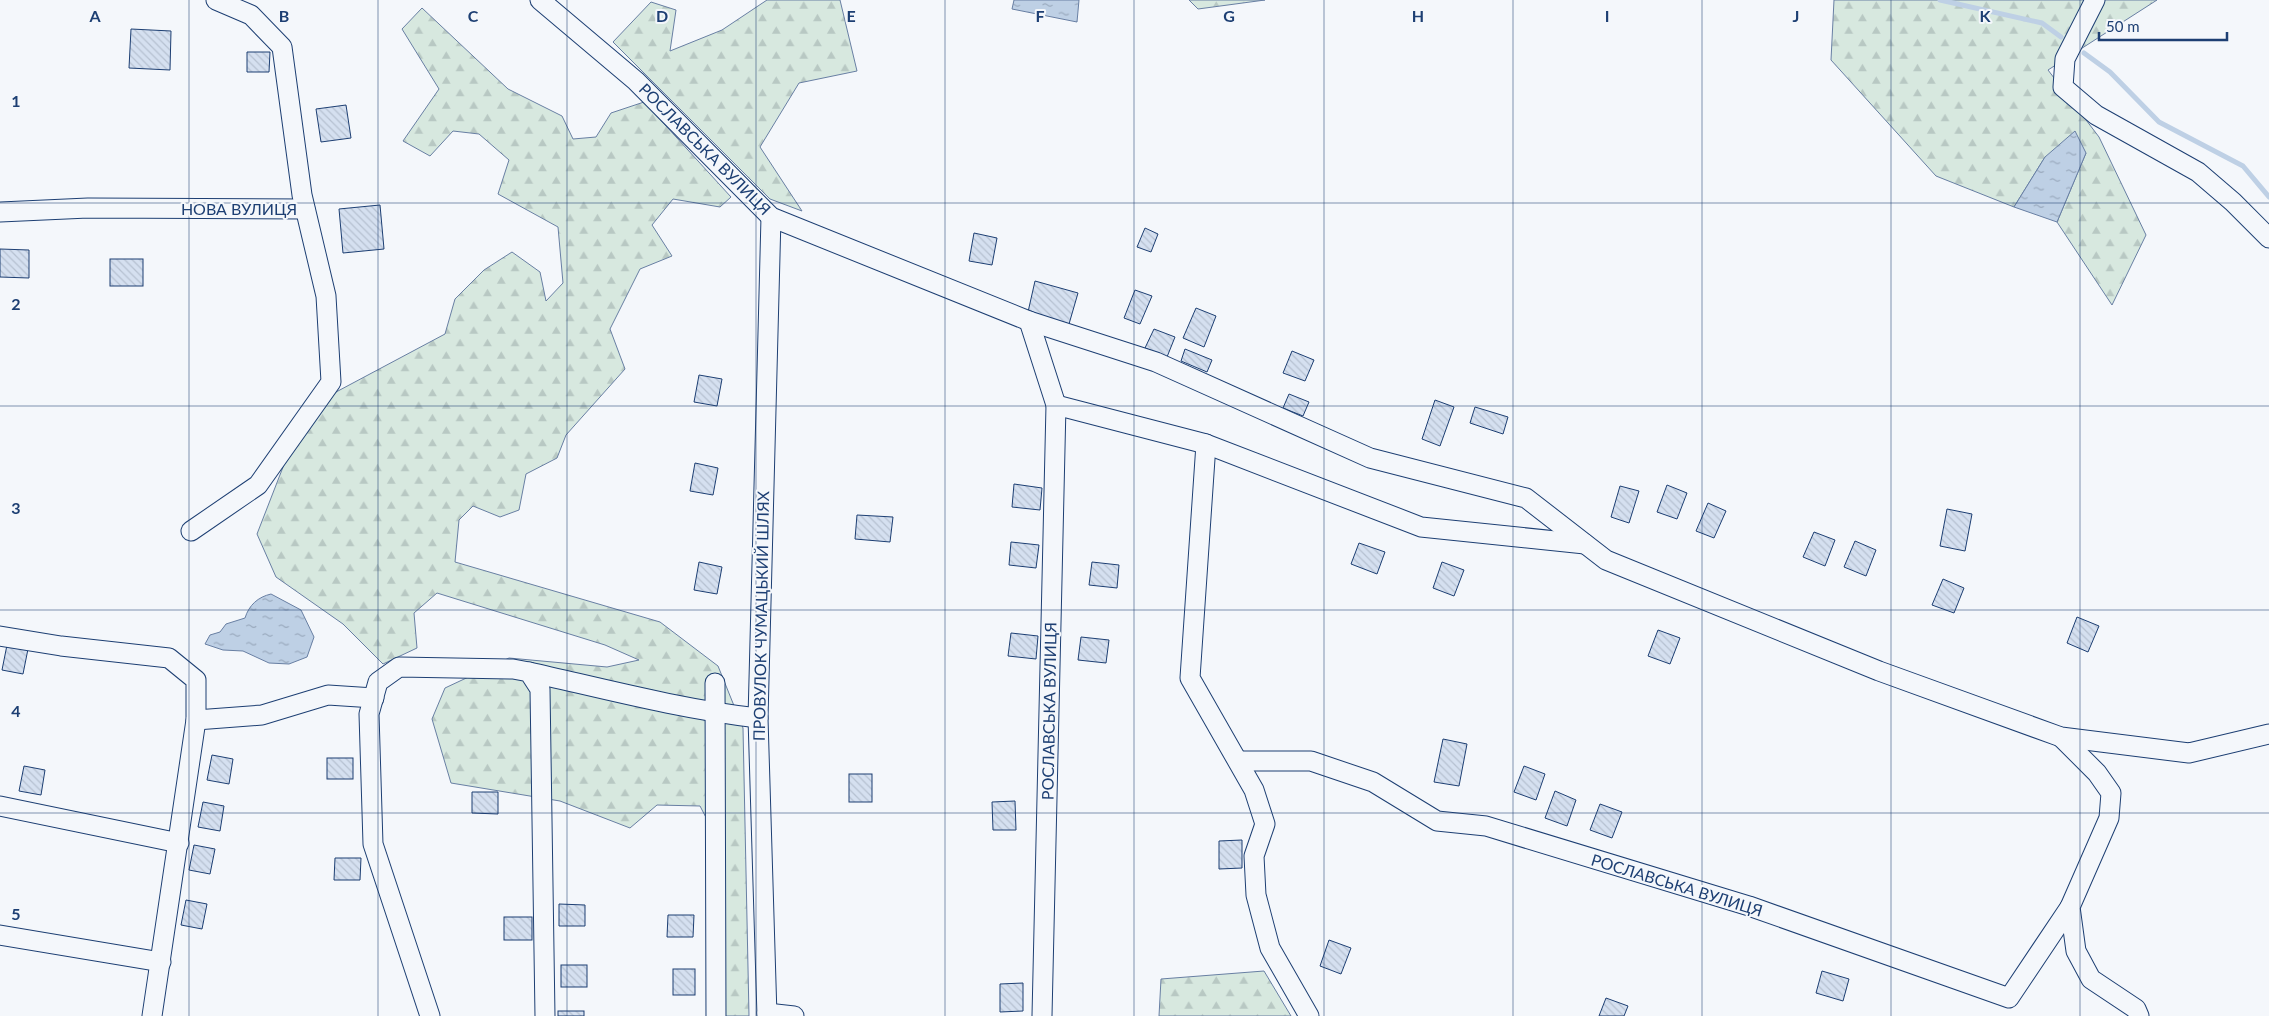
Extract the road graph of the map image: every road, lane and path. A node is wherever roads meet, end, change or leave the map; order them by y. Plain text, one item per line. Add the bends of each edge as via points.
1 (216, 0) edge
2 (540, 0) edge
3 (2094, 0) edge
4 (305, 209) junction
5 (0, 212) edge
6 (770, 217) junction
7 (2269, 238) edge
8 (1029, 321) junction
9 (1056, 405) junction
10 (1206, 444) junction
11 (191, 531) dead end
12 (1586, 544) junction
13 (0, 636) edge
14 (529, 672) junction
15 (715, 683) dead end
16 (374, 698) junction
17 (715, 713) junction
18 (758, 718) junction
19 (196, 720) junction
20 (2269, 734) edge
21 (2061, 737) junction
22 (1239, 761) junction
23 (0, 806) edge
24 (179, 843) junction
25 (2070, 907) junction
26 (0, 934) edge
27 (161, 962) junction
28 (767, 1015) edge
29 (152, 1016) edge
30 (430, 1016) edge
31 (545, 1016) edge
32 (716, 1016) edge
33 (794, 1016) edge
34 (1042, 1016) edge
35 (1309, 1016) edge
36 (2139, 1016) edge

1 - 4 street via 251,15 282,47
2 - 6 street, РОСЛАВСЬКА ВУЛИЦЯ via 636,81
3 - 7 street via 2066,59 2063,87 2096,115 2198,172
4 - 5 street, НОВА ВУЛИЦЯ via 88,208
4 - 11 street, НОВА ВУЛИЦЯ via 326,296 331,382 258,485
6 - 8 street, РОСЛАВСЬКА ВУЛИЦЯ
6 - 18 street, ПРОВУЛОК ЧУМАЦЬКИЙ ШЛЯХ
8 - 9 street, РОСЛАВСЬКА ВУЛИЦЯ
8 - 12 street, РОСЛАВСЬКА ВУЛИЦЯ via 1156,362 1370,458 1526,498
9 - 10 street
9 - 34 street, РОСЛАВСЬКА ВУЛИЦЯ
10 - 12 street via 1421,527
10 - 22 street via 1190,678
12 - 21 street, РОСЛАВСЬКА ВУЛИЦЯ via 1606,560 1870,668
13 - 19 street via 169,658 196,680
14 - 16 street via 399,667 378,682
14 - 17 street
14 - 31 street via 540,690
15 - 17 street
16 - 19 street via 328,695 262,715
16 - 30 street via 369,714 374,844
17 - 18 street
17 - 32 street
18 - 28 street, ПРОВУЛОК ЧУМАЦЬКИЙ ШЛЯХ
19 - 24 street
20 - 21 street, РОСЛАВСЬКА ВУЛИЦЯ via 2189,752
21 - 25 street, РОСЛАВСЬКА ВУЛИЦЯ via 2097,773 2111,793 2109,818
22 - 25 street, РОСЛАВСЬКА ВУЛИЦЯ via 1311,761 1373,782 1437,821 1486,826 1749,906 2010,998
22 - 35 street via 1254,790 1265,824 1254,856 1256,895 1270,948
23 - 24 street
24 - 27 street
25 - 36 street via 2076,951 2091,979 2136,1008
26 - 27 street
27 - 29 street
28 - 33 street

